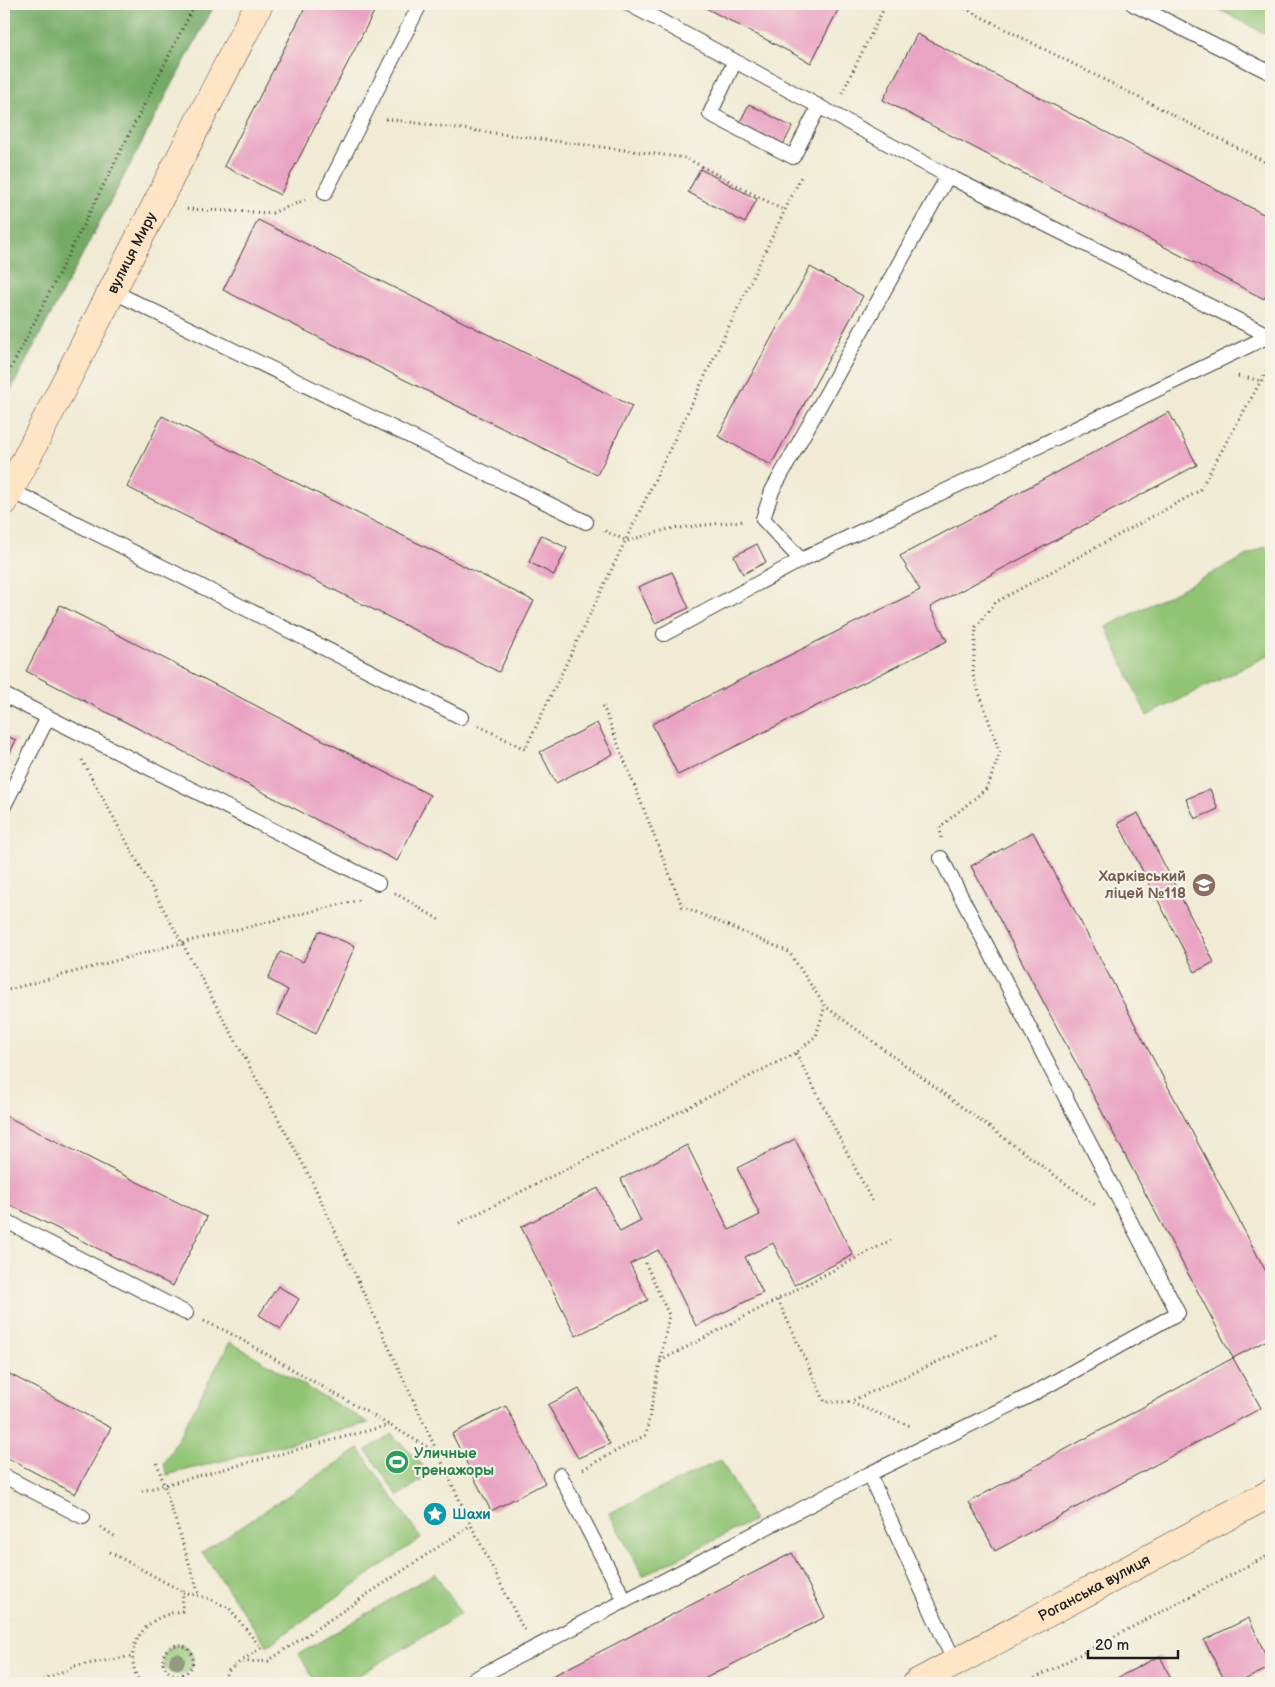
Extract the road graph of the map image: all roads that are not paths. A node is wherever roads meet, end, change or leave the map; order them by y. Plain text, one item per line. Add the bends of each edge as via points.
1 (259, 4) edge
2 (420, 4) edge
3 (629, 4) edge
4 (1132, 4) edge
5 (735, 62) junction
6 (1271, 73) edge
7 (819, 106) junction
8 (948, 176) junction
9 (325, 193) road end
10 (112, 291) junction
11 (1271, 336) edge
12 (7, 496) edge
13 (586, 522) dead end
14 (800, 560) junction
15 (664, 634) dead end
16 (4, 695) edge
17 (48, 717) junction
18 (462, 717) road end
19 (4, 806) edge
20 (941, 858) road end
21 (378, 882) road end
22 (4, 1220) edge
23 (186, 1313) dead end
24 (869, 1474) junction
25 (560, 1475) dead end
26 (4, 1476) edge
27 (1271, 1493) edge
28 (83, 1516) dead end
29 (625, 1601) junction
30 (955, 1663) junction
31 (467, 1683) edge
32 (917, 1683) edge

1 - 10 street, вулиця Миру
2 - 9 lane
3 - 5 lane
4 - 6 lane
5 - 7 lane
5 - 7 lane via 710,114 793,157
7 - 8 lane
8 - 11 lane
8 - 14 lane via 772,491 763,519
10 - 12 street, вулиця Миру
10 - 13 lane
11 - 14 lane
12 - 18 lane
14 - 15 lane
16 - 17 lane
17 - 19 lane
17 - 21 lane
20 - 24 lane via 1178,1313 1031,1395
22 - 23 lane
24 - 29 lane
24 - 30 lane
25 - 29 lane
26 - 28 lane
27 - 30 street, Роганська вулиця
29 - 31 lane
30 - 32 street, Роганська вулиця

